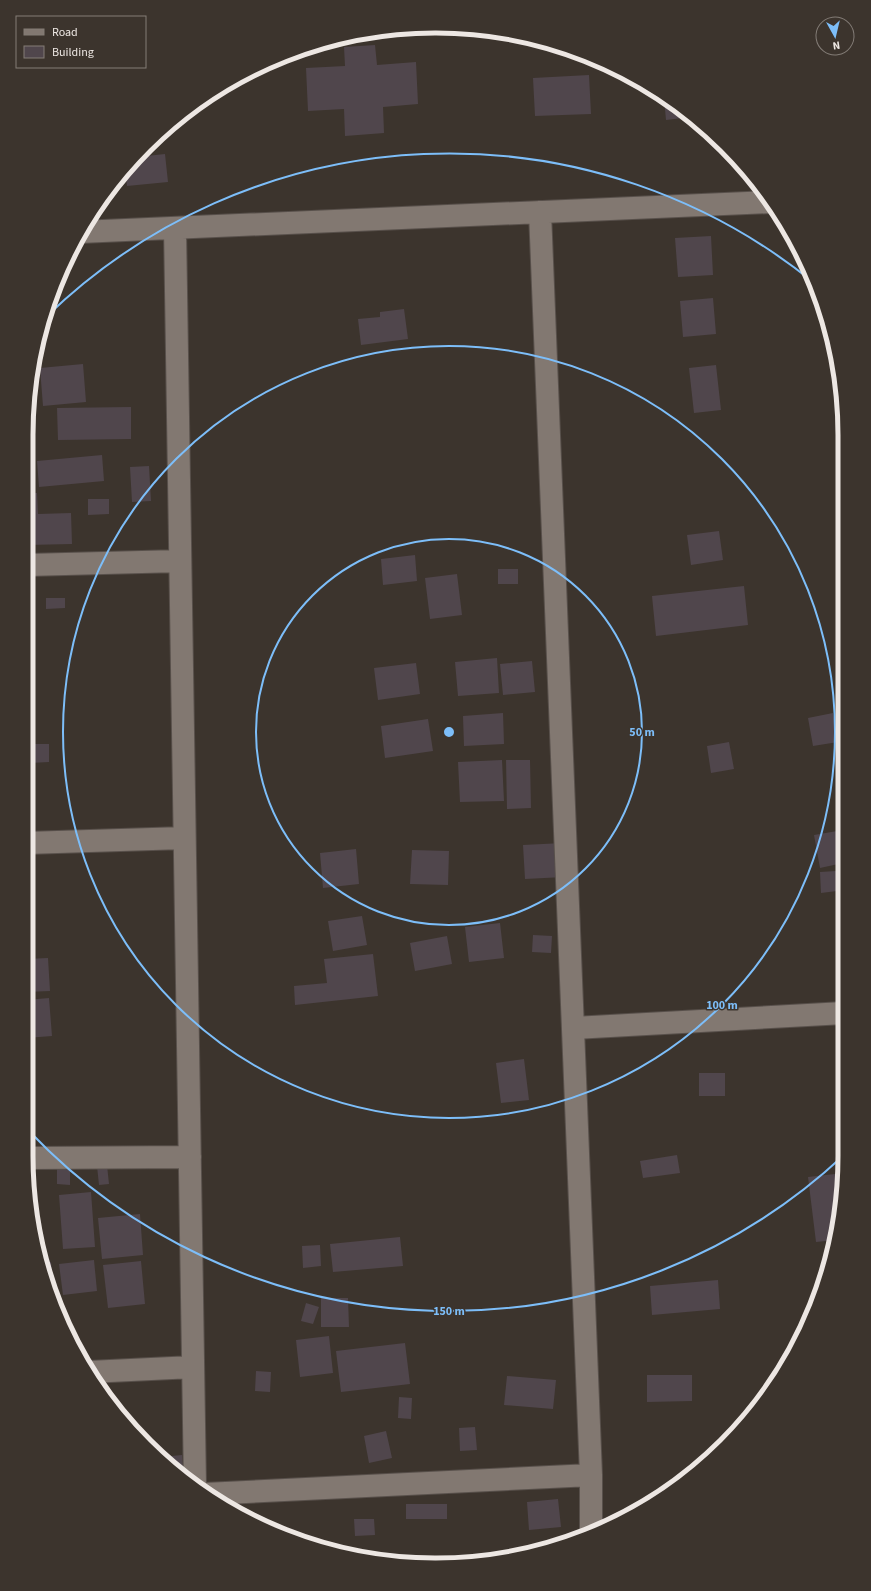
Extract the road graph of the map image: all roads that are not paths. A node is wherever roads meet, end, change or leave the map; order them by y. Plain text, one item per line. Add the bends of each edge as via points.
1 (763, 202) edge
2 (540, 212) junction
3 (174, 228) junction
4 (89, 232) edge
5 (180, 562) junction
6 (33, 565) edge
7 (184, 838) junction
8 (33, 842) edge
9 (838, 1013) edge
10 (574, 1028) junction
11 (190, 1157) junction
12 (33, 1158) edge
13 (193, 1367) junction
14 (96, 1372) edge
15 (591, 1475) junction
16 (195, 1478) edge
17 (217, 1493) edge
18 (591, 1527) edge

1 - 2 street
2 - 3 street
2 - 10 street
3 - 4 street
3 - 5 street
5 - 6 street
5 - 7 street
7 - 8 street
7 - 11 street
9 - 10 street
10 - 15 street
11 - 12 street
11 - 13 street
13 - 14 street
13 - 16 street
15 - 17 street
15 - 18 street

